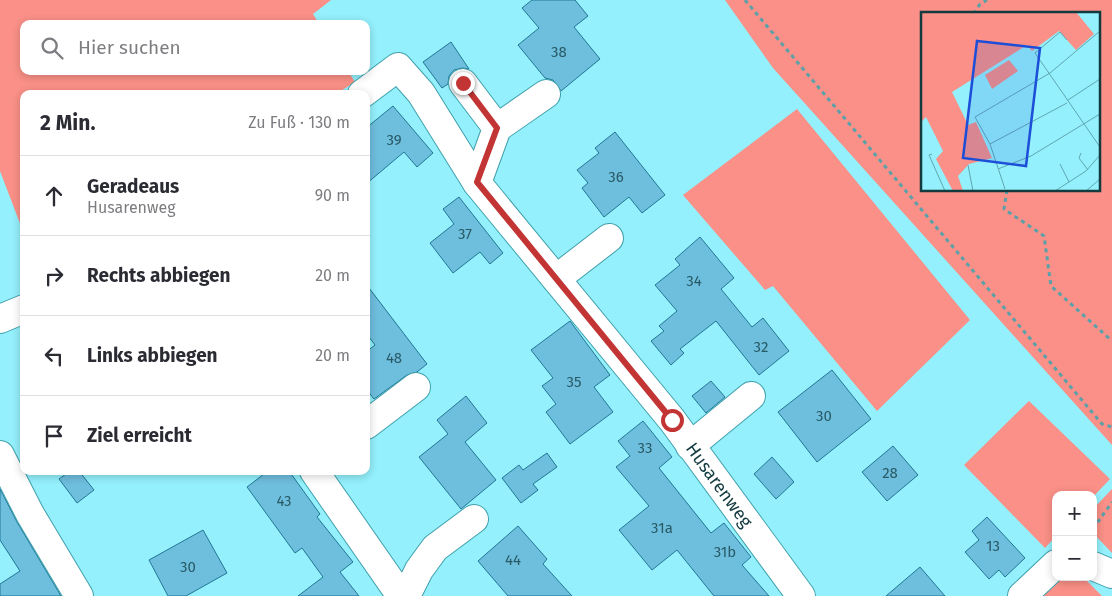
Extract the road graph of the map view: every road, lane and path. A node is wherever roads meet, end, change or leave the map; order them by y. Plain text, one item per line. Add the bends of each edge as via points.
1 (744, 0) edge
2 (987, 0) edge
3 (975, 12) edge
4 (463, 83) dead end
5 (367, 90) edge
6 (546, 94) dead end
7 (497, 128) junction
8 (477, 182) junction
9 (1007, 191) edge
10 (609, 238) dead end
11 (556, 279) junction
12 (20, 311) edge
13 (0, 319) edge
14 (1112, 341) edge
15 (416, 387) dead end
16 (751, 396) dead end
17 (370, 422) edge
18 (1112, 427) edge
19 (690, 446) junction
20 (0, 455) edge
21 (317, 475) edge
22 (1112, 502) edge
23 (474, 519) dead end
24 (1097, 523) edge
25 (1052, 568) edge
26 (1097, 568) edge
27 (1112, 574) edge
28 (79, 596) edge
29 (401, 596) edge
30 (406, 596) edge
31 (801, 596) edge
32 (1022, 596) edge

1 - 18 path via 1102,424
2 - 3 path
4 - 7 street
5 - 8 street, Husarenweg via 398,67 421,93
6 - 7 street
7 - 8 street
8 - 11 street, Husarenweg
9 - 14 path via 1004,209 1044,236 1050,286
10 - 11 street
11 - 19 street, Husarenweg
12 - 13 street
15 - 17 street
16 - 19 street
19 - 31 street, Husarenweg
20 - 28 street via 30,514
21 - 29 street
22 - 24 path
23 - 30 street via 435,548
25 - 32 street
26 - 27 street

